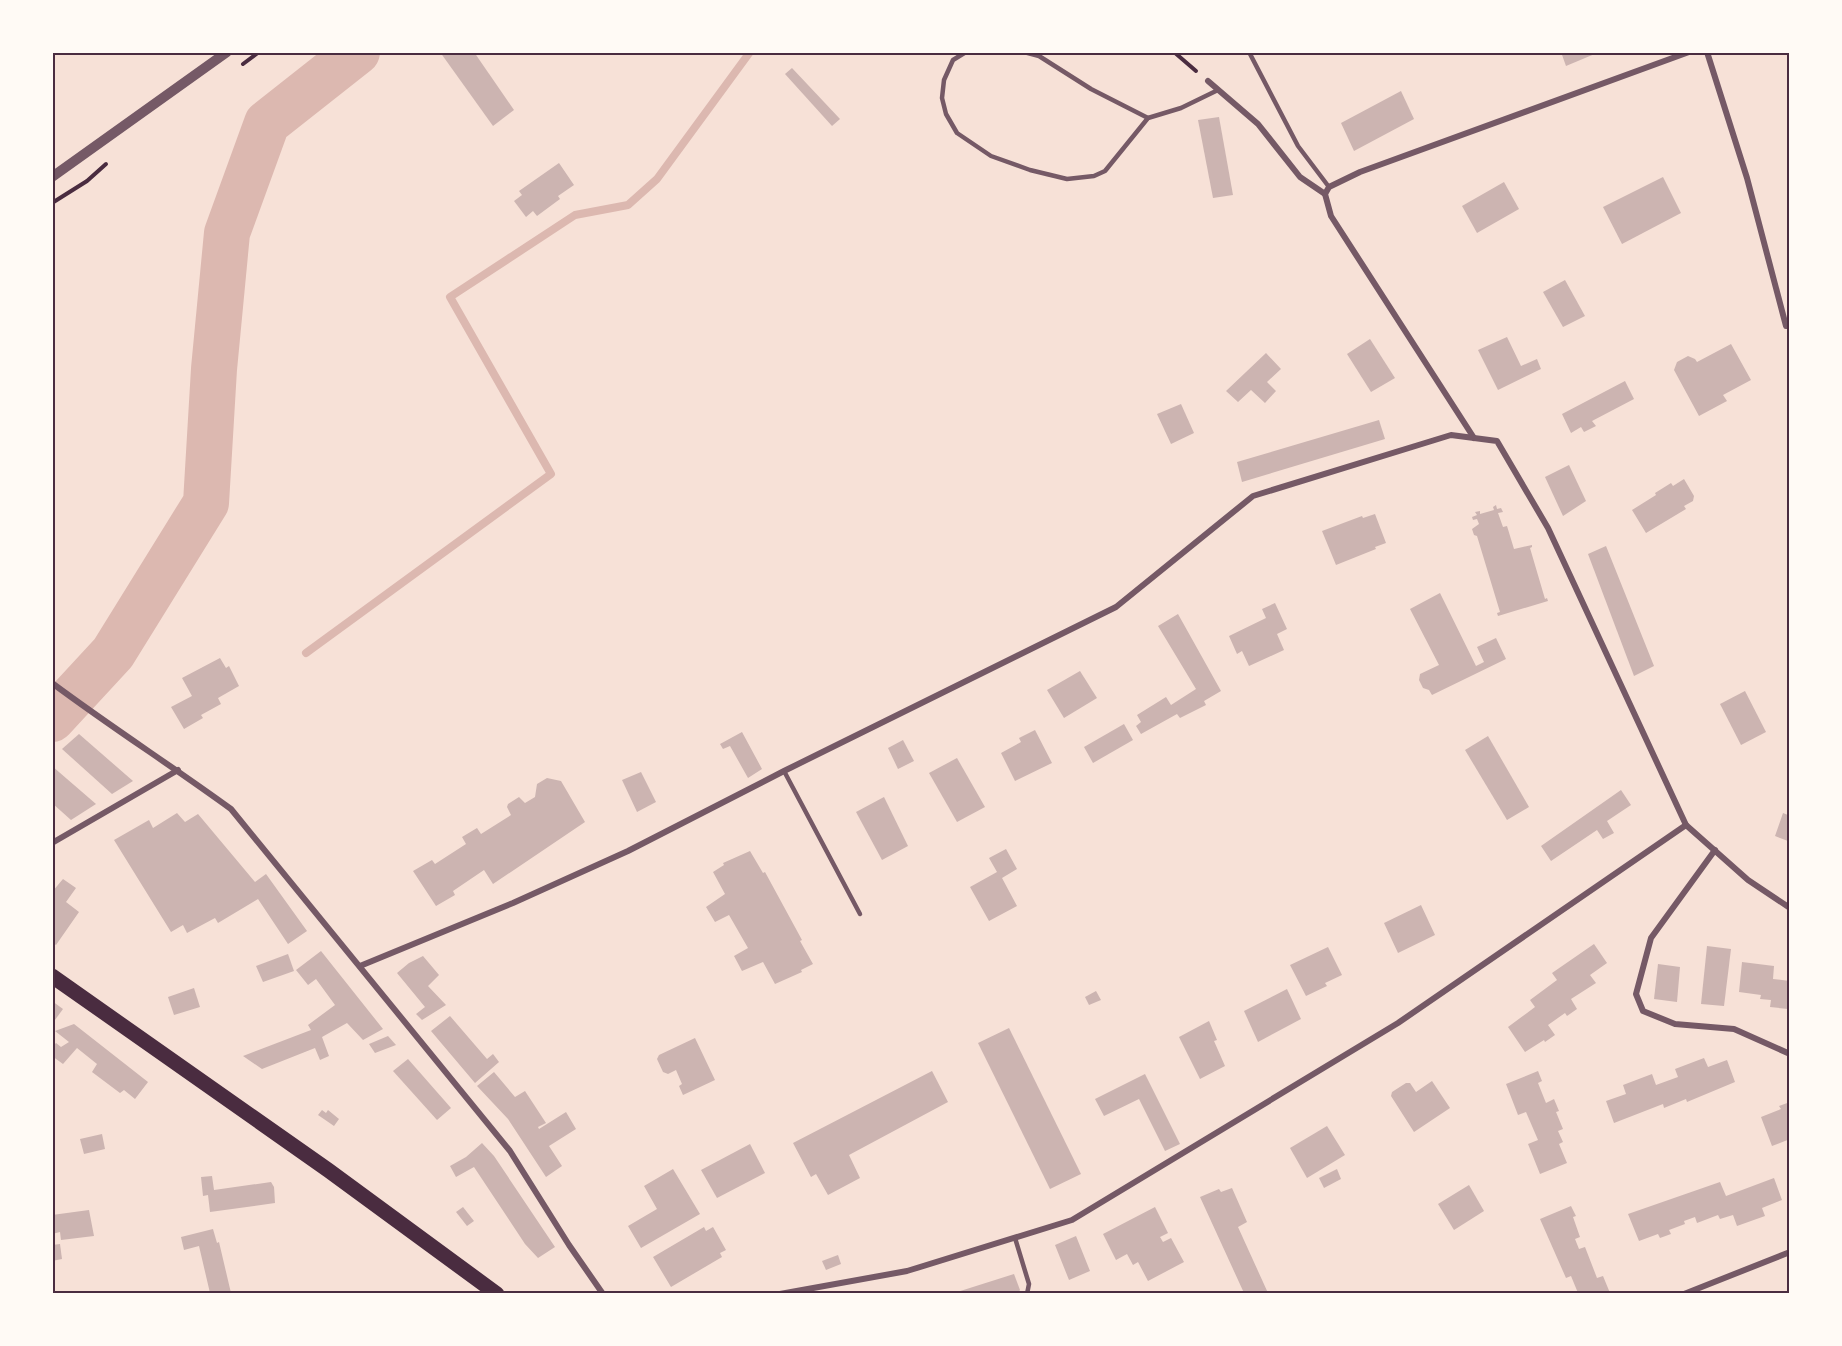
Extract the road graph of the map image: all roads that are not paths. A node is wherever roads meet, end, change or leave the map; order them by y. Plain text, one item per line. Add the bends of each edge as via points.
1 (227, 52) edge
2 (966, 52) edge
3 (1024, 52) edge
4 (1249, 52) edge
5 (1689, 52) edge
6 (1707, 52) edge
7 (1208, 81) road end
8 (1218, 90) junction
9 (1148, 118) junction
10 (52, 177) edge
11 (1329, 187) junction
12 (1325, 194) junction
13 (1786, 326) dead end
14 (1474, 438) junction
15 (52, 683) edge
16 (178, 770) junction
17 (784, 771) junction
18 (1686, 825) junction
19 (52, 843) edge
20 (1715, 850) junction
21 (1790, 909) edge
22 (860, 915) dead end
23 (360, 966) junction
24 (52, 976) edge
25 (1790, 1054) edge
26 (1015, 1238) junction
27 (1790, 1252) edge
28 (497, 1293) edge
29 (603, 1293) edge
30 (780, 1293) edge
31 (1027, 1293) edge
32 (1684, 1293) edge

1 - 10 street
2 - 9 lane via 953,60 944,80 942,98 946,114 957,133 991,156 1029,170 1067,179 1094,176 1105,171
3 - 9 lane via 1039,56
4 - 11 lane via 1298,146
5 - 11 street via 1360,172
6 - 13 street via 1747,178
7 - 8 street
8 - 9 lane
8 - 12 street via 1258,124 1300,177
11 - 12 street
12 - 14 street via 1331,216
14 - 17 street via 1451,435 1253,496 1116,607
14 - 18 street via 1497,441 1548,528
15 - 16 street
16 - 19 street
16 - 23 street via 231,809
17 - 22 lane
17 - 23 street via 628,851
18 - 20 street
18 - 26 street via 1398,1023 1072,1220
20 - 21 street via 1748,880
20 - 25 street via 1651,938 1635,994 1643,1011 1675,1024 1734,1029
23 - 29 street via 510,1151
24 - 28 main road
26 - 30 street via 908,1271
26 - 31 lane via 1029,1284
27 - 32 street

